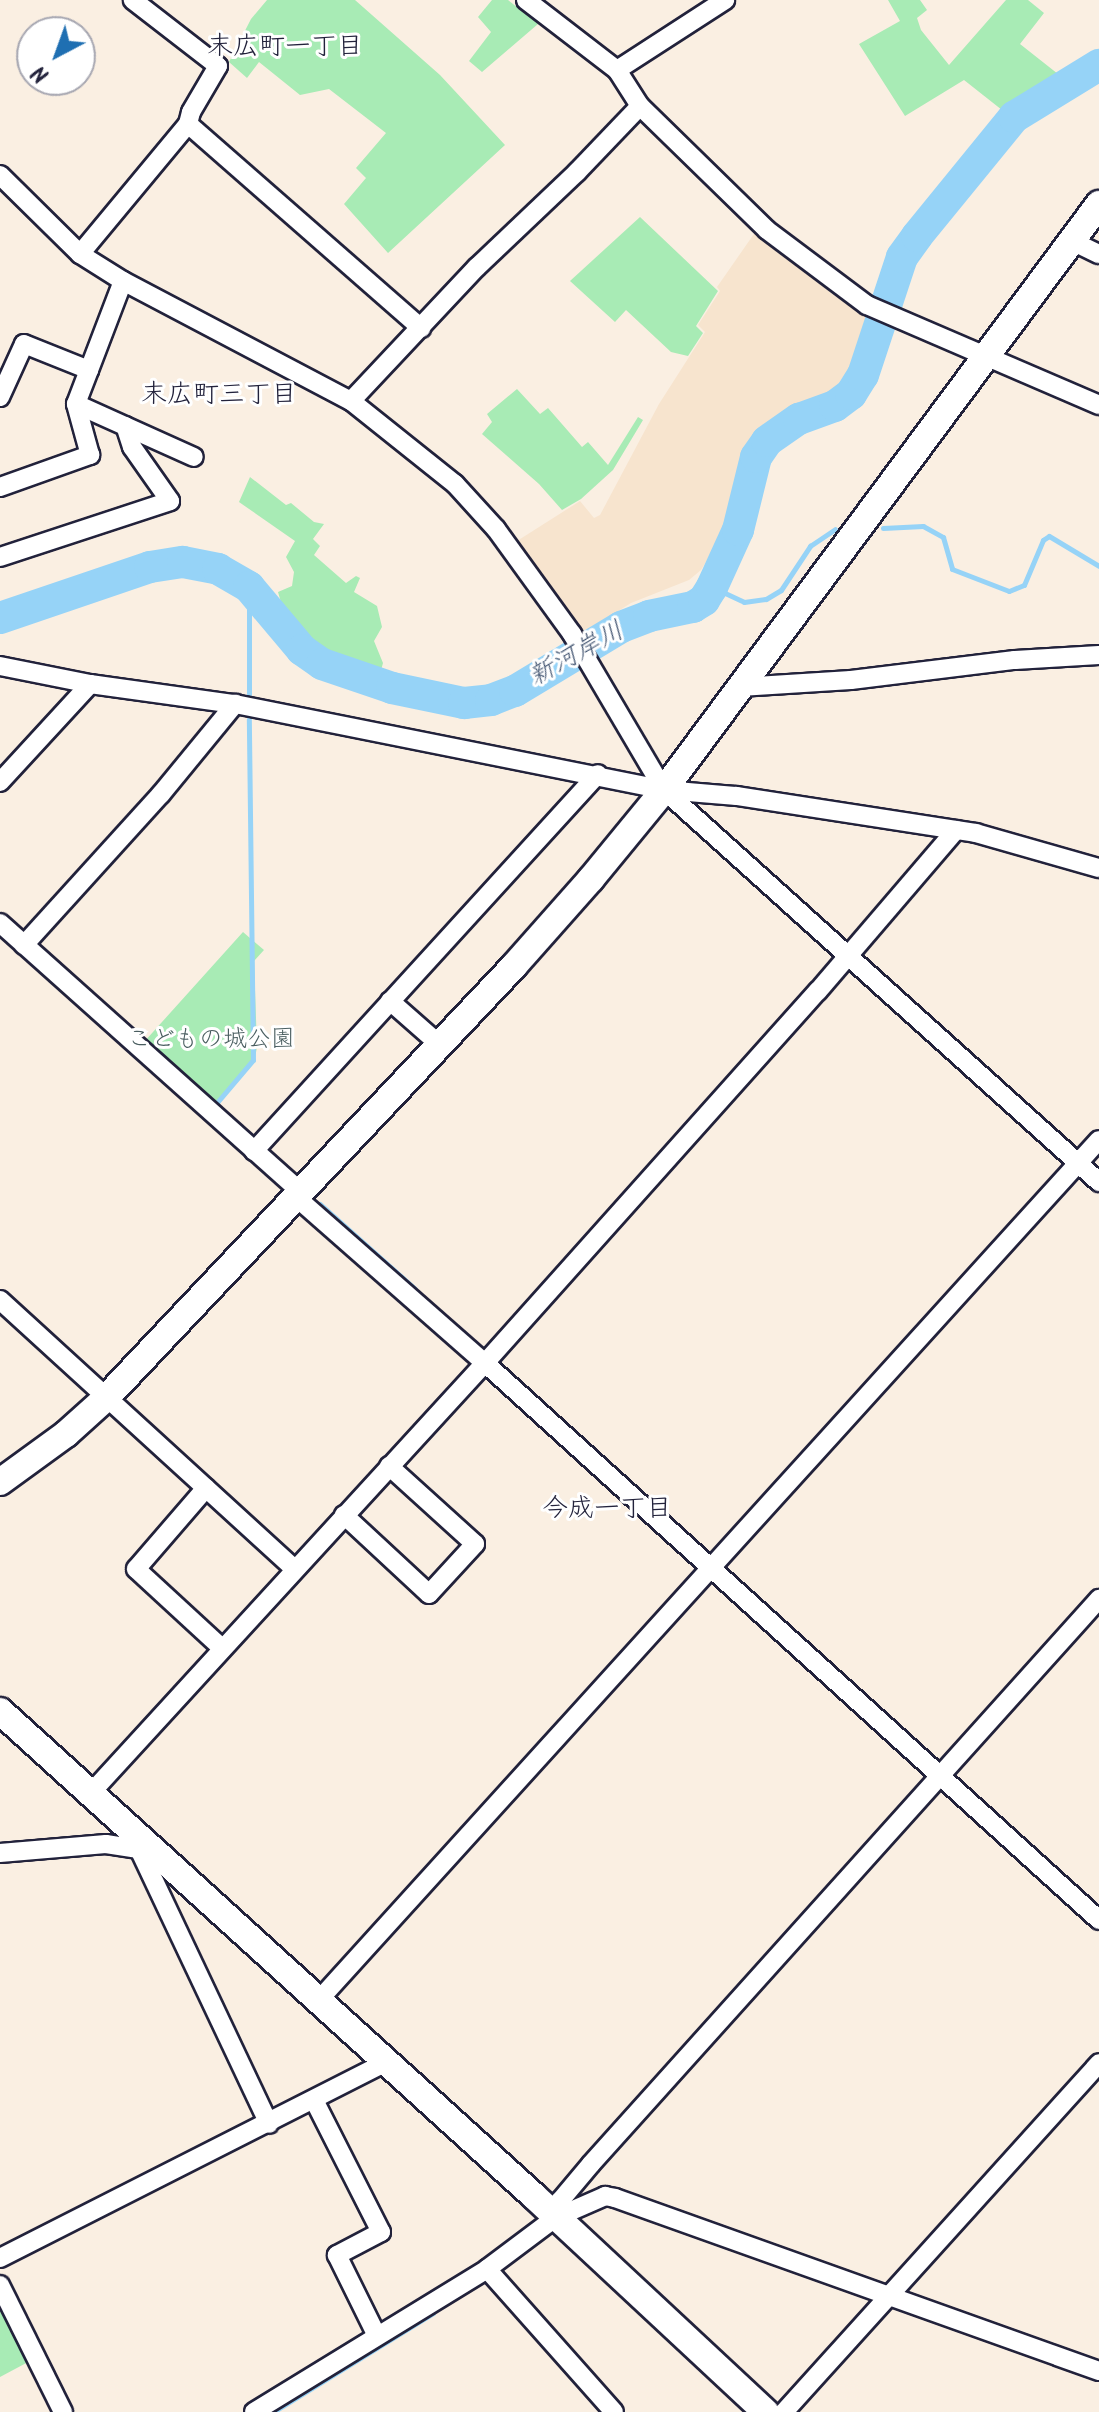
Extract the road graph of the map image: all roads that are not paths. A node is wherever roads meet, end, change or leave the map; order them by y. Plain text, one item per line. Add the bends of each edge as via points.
1 (133, 0) edge
2 (526, 0) edge
3 (725, 0) edge
4 (617, 70) junction
5 (640, 106) junction
6 (188, 124) junction
7 (0, 175) edge
8 (1099, 204) edge
9 (1072, 241) junction
10 (80, 254) junction
11 (1099, 254) edge
12 (123, 281) junction
13 (421, 328) junction
14 (987, 355) junction
15 (89, 370) junction
16 (0, 397) edge
17 (351, 401) junction
18 (76, 404) junction
19 (1099, 405) edge
20 (125, 426) junction
21 (194, 457) dead end
22 (0, 487) edge
23 (0, 557) edge
24 (1099, 655) edge
25 (0, 666) edge
26 (90, 684) junction
27 (740, 687) junction
28 (235, 704) junction
29 (598, 774) junction
30 (0, 782) edge
31 (664, 790) junction
32 (956, 830) junction
33 (1099, 868) edge
34 (0, 923) edge
35 (24, 945) junction
36 (847, 956) junction
37 (390, 1001) junction
38 (440, 1045) junction
39 (1099, 1140) edge
40 (254, 1151) junction
41 (1078, 1163) junction
42 (1099, 1182) edge
43 (299, 1195) junction
44 (0, 1300) edge
45 (485, 1363) junction
46 (106, 1398) junction
47 (389, 1466) junction
48 (0, 1482) edge
49 (206, 1488) junction
50 (344, 1515) junction
51 (294, 1568) junction
52 (712, 1569) junction
53 (1099, 1599) edge
54 (222, 1648) junction
55 (0, 1711) edge
56 (940, 1775) junction
57 (90, 1794) junction
58 (143, 1847) junction
59 (0, 1853) edge
60 (1099, 1920) edge
61 (318, 2001) junction
62 (384, 2063) junction
63 (1099, 2063) edge
64 (314, 2100) junction
65 (269, 2124) junction
66 (555, 2218) junction
67 (0, 2258) edge
68 (487, 2269) junction
69 (0, 2285) edge
70 (885, 2300) junction
71 (377, 2336) junction
72 (1099, 2371) edge
73 (63, 2412) edge
74 (254, 2412) edge
75 (614, 2412) edge
76 (766, 2412) edge
77 (784, 2412) edge

1 - 6 street via 218,66
2 - 4 street
3 - 4 street
4 - 5 street
5 - 13 street
5 - 14 street via 767,230 867,305
6 - 10 street
6 - 13 street
7 - 10 street
8 - 9 street
9 - 11 street
9 - 14 street
10 - 12 street
12 - 15 street
12 - 17 street
13 - 17 street
14 - 19 street
14 - 27 street
15 - 16 street via 24,344
15 - 18 street
17 - 31 street via 455,484 496,529 572,634
18 - 20 street
18 - 22 street via 90,455
20 - 21 street
20 - 23 street via 132,447 170,501
24 - 27 street
25 - 26 street
26 - 28 street
26 - 30 street
27 - 31 street
28 - 29 street via 514,762
28 - 35 street
29 - 31 street
29 - 37 street
31 - 32 street via 784,802
31 - 36 street
31 - 38 street
32 - 33 street
32 - 36 street
34 - 35 street
35 - 40 street
36 - 41 street
36 - 45 street
37 - 38 street
37 - 40 street
38 - 43 street
39 - 41 street
40 - 43 street
41 - 42 street
41 - 52 street
43 - 45 street
43 - 46 street
44 - 46 street
45 - 47 street
45 - 52 street
46 - 48 street
46 - 49 street
47 - 50 street
47 - 50 street via 475,1544 429,1594
49 - 51 street
49 - 54 street via 136,1569
50 - 51 street
51 - 54 street
52 - 56 street
52 - 61 street
53 - 56 street
54 - 57 street
55 - 57 street
56 - 60 street
56 - 66 street via 591,2164 560,2201
57 - 58 street
58 - 59 street via 106,1844
58 - 61 street
58 - 65 street
61 - 62 street
62 - 64 street
62 - 66 street
63 - 70 street
64 - 65 street
64 - 71 street via 381,2232 337,2255
65 - 67 street
66 - 68 street
66 - 70 street via 605,2196
66 - 76 street
68 - 71 street
68 - 75 street
69 - 73 street
70 - 72 street
70 - 77 street
71 - 74 street

